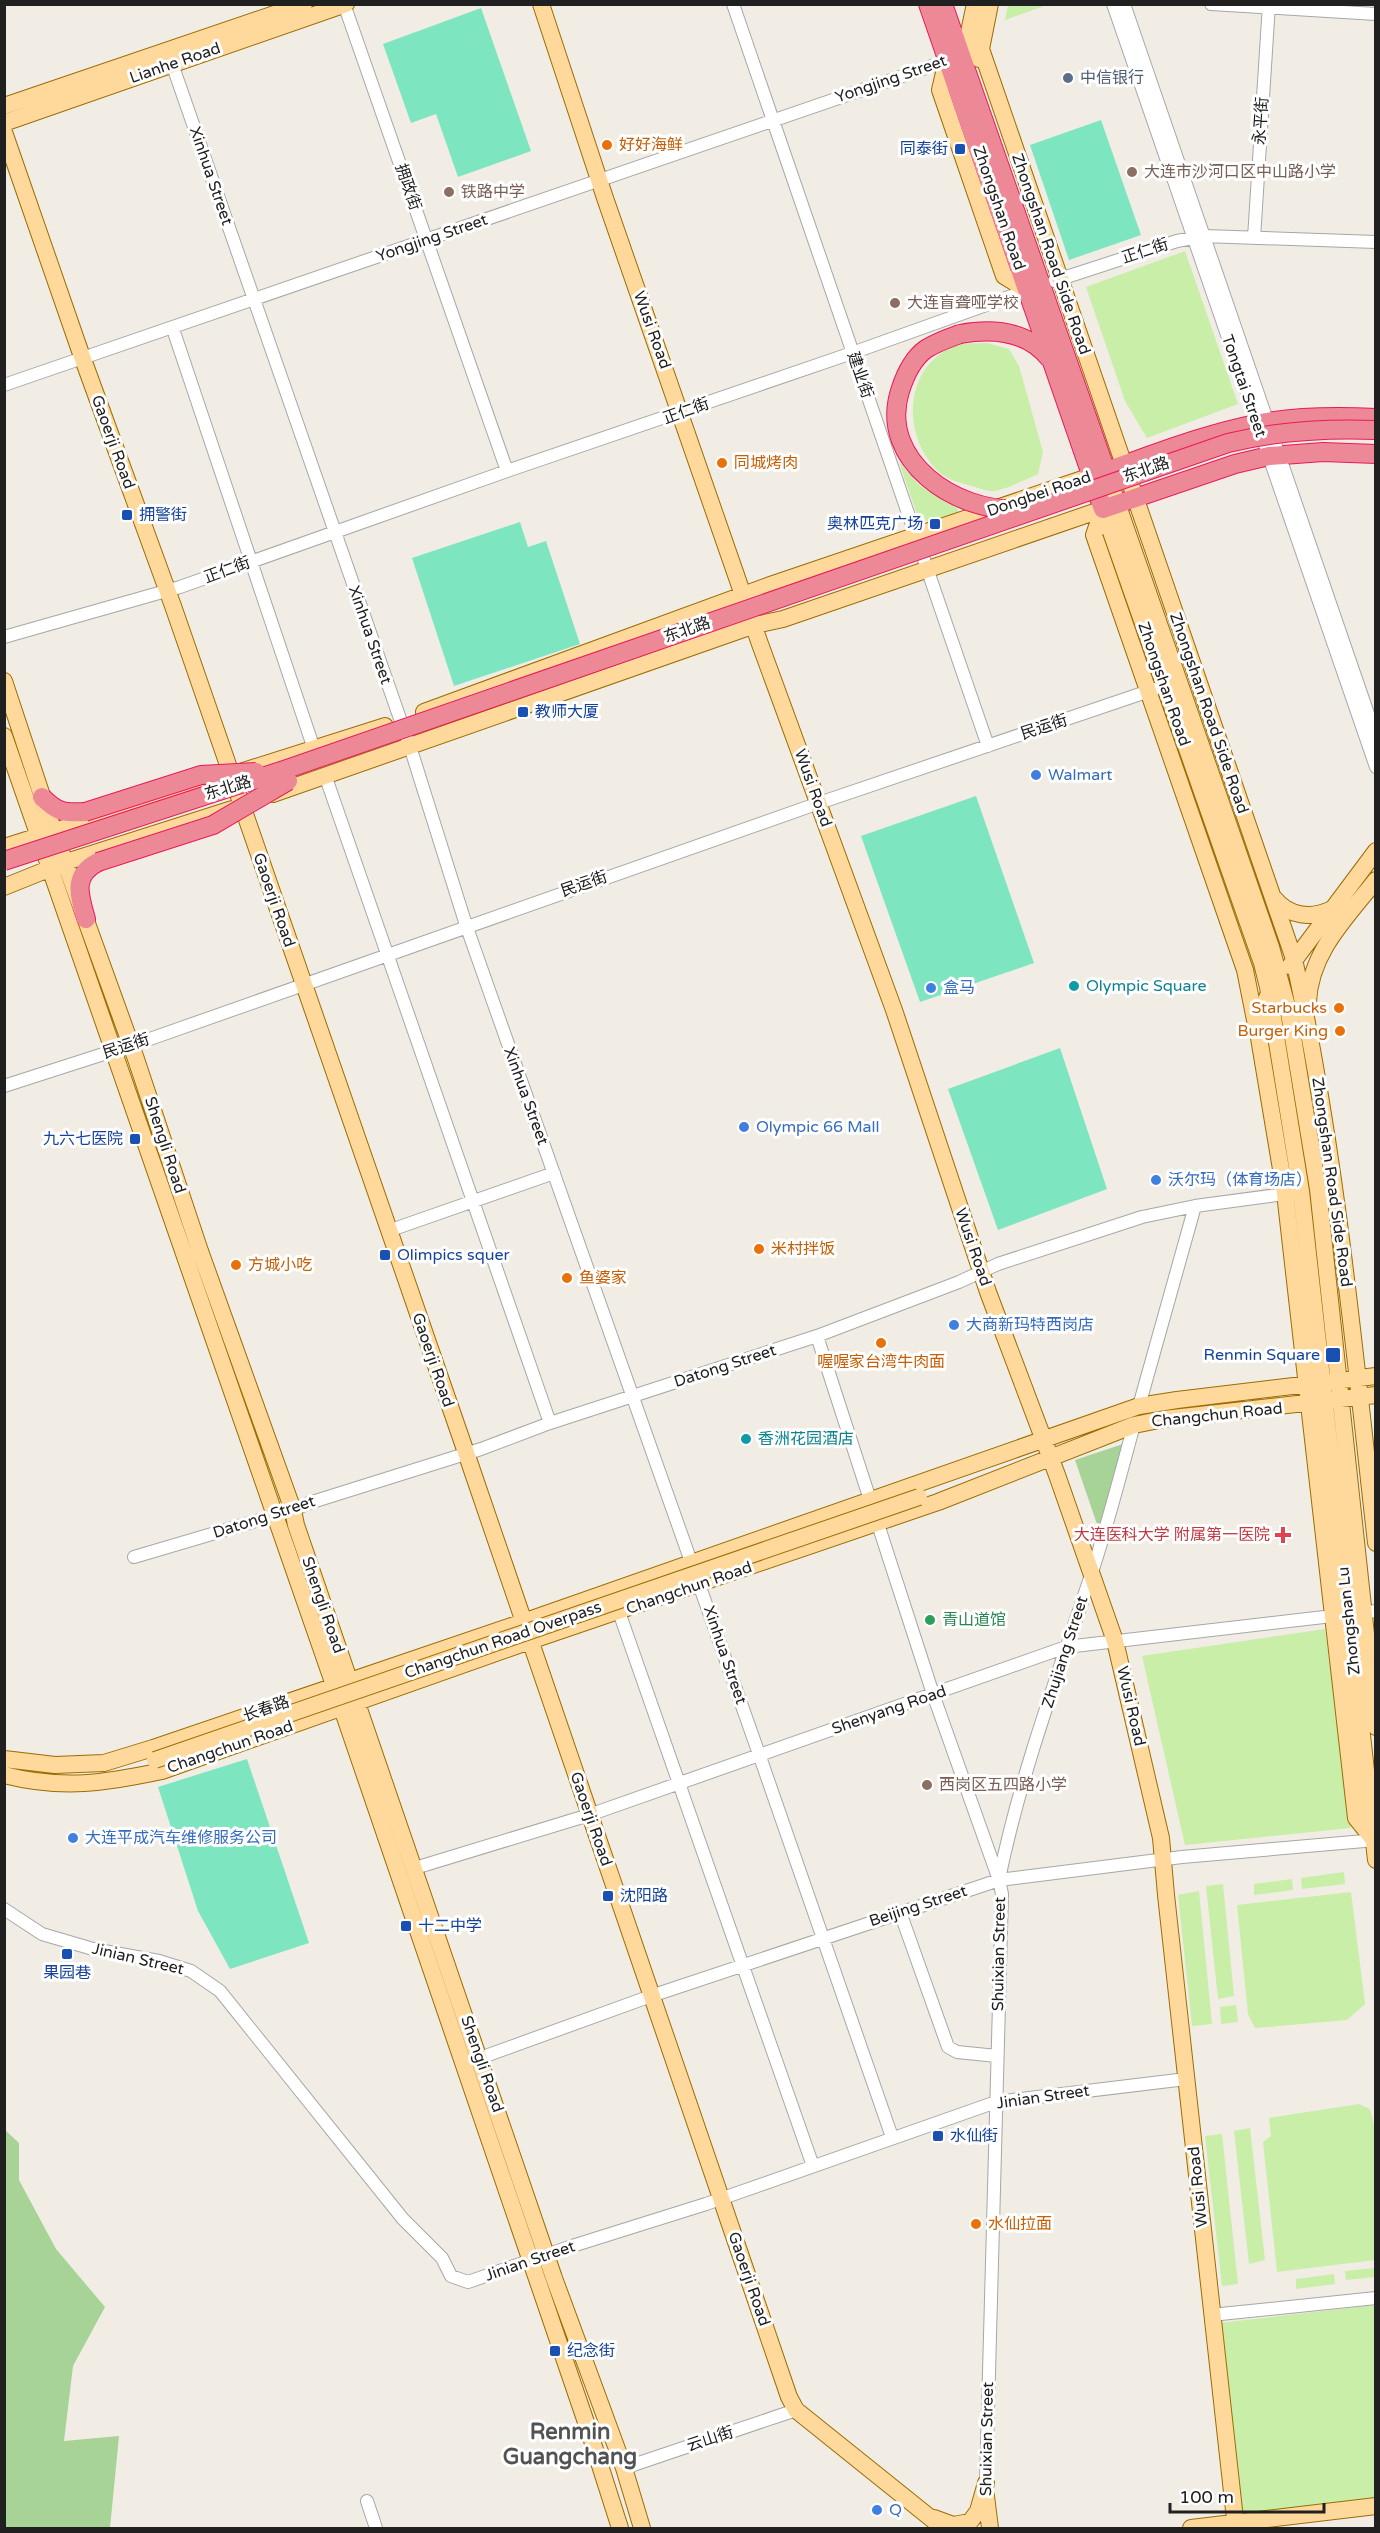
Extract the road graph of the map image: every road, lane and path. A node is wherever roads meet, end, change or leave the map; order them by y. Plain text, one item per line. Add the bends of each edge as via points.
1 (304, 4) edge
2 (541, 4) edge
3 (733, 4) edge
4 (928, 4) edge
5 (944, 4) edge
6 (975, 4) edge
7 (990, 4) edge
8 (1113, 4) edge
9 (1124, 4) edge
10 (1211, 4) edge
11 (344, 5) edge
12 (1268, 6) edge
13 (1376, 14) edge
14 (981, 49) junction
15 (170, 58) junction
16 (957, 59) junction
17 (4, 106) edge
18 (979, 108) junction
19 (772, 120) junction
20 (4, 123) edge
21 (4, 132) edge
22 (599, 180) junction
23 (1199, 237) junction
24 (1254, 238) junction
25 (426, 240) junction
26 (1376, 242) edge
27 (1060, 279) junction
28 (1034, 288) junction
29 (254, 299) junction
30 (175, 334) dead end
31 (852, 354) junction
32 (82, 358) junction
33 (1053, 363) junction
34 (4, 385) edge
35 (681, 413) junction
36 (1376, 418) edge
37 (1262, 423) junction
38 (1376, 430) edge
39 (1376, 442) edge
40 (1376, 454) edge
41 (1274, 456) junction
42 (1124, 465) junction
43 (507, 471) junction
44 (1099, 473) junction
45 (1135, 498) junction
46 (1110, 506) junction
47 (1035, 508) junction
48 (335, 531) junction
49 (916, 535) junction
50 (250, 562) junction
51 (928, 569) junction
52 (167, 591) junction
53 (744, 594) junction
54 (755, 625) junction
55 (4, 637) edge
56 (4, 681) edge
57 (1165, 685) junction
58 (1148, 691) junction
59 (400, 721) junction
60 (4, 736) edge
61 (1376, 737) edge
62 (409, 745) junction
63 (988, 746) junction
64 (314, 749) junction
65 (1376, 767) edge
66 (231, 775) junction
67 (286, 775) junction
68 (325, 775) junction
69 (42, 797) junction
70 (819, 802) junction
71 (242, 806) junction
72 (47, 834) junction
73 (4, 847) edge
74 (1376, 851) edge
75 (4, 861) edge
76 (59, 865) junction
77 (4, 873) edge
78 (1376, 880) edge
79 (4, 887) edge
80 (1272, 896) junction
81 (1258, 908) junction
82 (1332, 909) junction
83 (86, 919) junction
84 (466, 926) junction
85 (387, 954) junction
86 (1294, 959) junction
87 (1280, 978) junction
88 (303, 984) junction
89 (1269, 993) junction
90 (1307, 1017) junction
91 (1258, 1032) junction
92 (122, 1047) junction
93 (4, 1086) edge
94 (554, 1173) junction
95 (1318, 1189) junction
96 (1293, 1192) junction
97 (474, 1201) junction
98 (1195, 1206) junction
99 (388, 1231) junction
100 (982, 1272) junction
101 (817, 1336) junction
102 (1354, 1355) junction
103 (1376, 1376) edge
104 (1357, 1378) junction
105 (1323, 1383) junction
106 (633, 1395) junction
107 (1367, 1396) edge
108 (1325, 1401) junction
109 (1139, 1406) junction
110 (550, 1423) junction
111 (1134, 1425) junction
112 (1044, 1441) junction
113 (465, 1454) junction
114 (1050, 1458) junction
115 (967, 1468) junction
116 (974, 1487) junction
117 (919, 1497) junction
118 (871, 1501) junction
119 (293, 1510) junction
120 (275, 1515) junction
121 (878, 1522) junction
122 (1376, 1543) edge
123 (134, 1557) dead end
124 (692, 1563) junction
125 (1091, 1576) junction
126 (700, 1585) junction
127 (619, 1611) junction
128 (1355, 1614) edge
129 (523, 1622) junction
130 (530, 1641) junction
131 (1115, 1641) junction
132 (1066, 1647) junction
133 (342, 1682) junction
134 (933, 1694) junction
135 (349, 1705) junction
136 (1376, 1727) edge
137 (759, 1754) junction
138 (4, 1759) edge
139 (155, 1760) joint
140 (4, 1766) edge
141 (4, 1774) edge
142 (679, 1782) junction
143 (589, 1815) junction
144 (1356, 1818) junction
145 (1374, 1840) edge
146 (1349, 1842) junction
147 (1165, 1860) junction
148 (1376, 1860) edge
149 (415, 1868) junction
150 (999, 1880) junction
151 (4, 1909) edge
152 (900, 1912) junction
153 (823, 1938) junction
154 (744, 1965) junction
155 (651, 1996) junction
156 (997, 2056) junction
157 (480, 2058) junction
158 (1186, 2079) junction
159 (996, 2102) junction
160 (892, 2137) junction
161 (813, 2166) junction
162 (723, 2197) junction
163 (538, 2257) junction
164 (1376, 2298) edge
165 (1211, 2315) junction
166 (796, 2410) junction
167 (624, 2468) junction
168 (986, 2483) junction
169 (367, 2501) dead end
170 (1376, 2506) edge
171 (937, 2526) edge
172 (1236, 2526) edge
173 (376, 2529) edge
174 (620, 2529) edge
175 (642, 2529) edge
176 (951, 2529) edge
177 (984, 2529) edge
178 (990, 2529) edge
179 (1191, 2529) edge

1 - 15 main road, Lianhe Road
2 - 22 main road, Wusi Road
3 - 19 street, 建业街
4 - 16 highway, Zhongshan Road
5 - 16 highway, Zhongshan Road
6 - 16 main road, Zhongshan Road Side Road
7 - 14 main road
8 - 23 street, Tongtai Street
9 - 23 street, Tongtai Street
10 - 12 street
11 - 15 main road, Lianhe Road
11 - 25 street, 拥政街
12 - 13 street
12 - 24 street, 永平街
14 - 18 main road via 977,76
14 - 27 main road, Zhongshan Road Side Road
15 - 17 main road, Lianhe Road
15 - 20 main road, Lianhe Road
15 - 29 street, Xinhua Street
16 - 18 highway, Zhongshan Road
16 - 19 street, Yongjing Street
16 - 28 highway, Zhongshan Road via 957,89
16 - 28 main road, Zhongshan Road Side Road via 940,90 1004,276
18 - 28 highway, Zhongshan Road
19 - 22 street, Yongjing Street
19 - 31 street, 建业街
21 - 32 main road, Gaoerji Road
22 - 25 street, Yongjing Street
22 - 35 main road, Wusi Road
23 - 24 street, 正仁街
23 - 27 street, 正仁街
23 - 37 street, Tongtai Street
24 - 26 street, 正仁街
25 - 29 street, Yongjing Street
25 - 43 street, 拥政街
27 - 28 street, 正仁街
27 - 42 main road, Zhongshan Road Side Road
28 - 31 street, 正仁街
28 - 33 highway, Zhongshan Road
28 - 44 highway, Zhongshan Road
29 - 32 street, Yongjing Street
29 - 48 street, Xinhua Street
30 - 50 street
31 - 35 street, 正仁街
31 - 49 street, 建业街
32 - 34 street, Yongjing Street
32 - 52 main road, Gaoerji Road
33 - 44 highway, Zhongshan Road
33 - 47 highway, bridge via 1042,350 1018,336 989,331 960,334 925,350 913,362 898,398 902,441 924,475 942,490 984,508
35 - 43 street, 正仁街
35 - 53 main road, Wusi Road
36 - 37 highway, Dongbei Road via 1319,417
37 - 41 street, Tongtai Street
37 - 42 highway, Dongbei Road via 1226,430
38 - 47 highway, 东北路, bridge via 1321,429 1228,442
39 - 67 highway, 东北路 via 1297,442 1232,453
40 - 41 highway via 1323,452
41 - 45 highway via 1235,464
41 - 61 street, Tongtai Street
41 - 65 street, Tongtai Street
42 - 44 highway, Dongbei Road
42 - 45 main road, Zhongshan Road Side Road
43 - 48 street, 正仁街
44 - 46 highway, Zhongshan Road
44 - 49 main road, Dongbei Road
45 - 46 highway
45 - 80 main road, Zhongshan Road Side Road
46 - 51 main road
46 - 57 main road, Zhongshan Road
46 - 58 main road via 1094,535
46 - 81 main road, Zhongshan Road
47 - 67 highway, 东北路, bridge
48 - 50 street, 正仁街
48 - 59 street, Xinhua Street
49 - 51 street, 建业街
49 - 53 main road, Dongbei Road
50 - 52 street, 正仁街
50 - 64 street
51 - 54 main road
51 - 63 street, 建业街
52 - 55 street, 正仁街
52 - 66 main road, Gaoerji Road
53 - 54 main road, Wusi Road
53 - 59 main road, 东北路
54 - 62 main road, 东北路
54 - 70 main road, Wusi Road
56 - 69 main road, Shengli Road
57 - 58 street, 民运街
57 - 89 main road, Zhongshan Road
58 - 63 street, 民运街
58 - 91 main road via 1245,970
59 - 62 street, Xinhua Street
59 - 64 main road, 东北路
60 - 72 main road, Shengli Road
62 - 68 main road, 东北路
62 - 84 street, Xinhua Street
63 - 70 street, 民运街
64 - 66 main road, 东北路
66 - 71 main road, Gaoerji Road
66 - 72 main road, 东北路
67 - 69 highway, bridge via 201,775 85,812 63,813
67 - 75 highway, 东北路, bridge
67 - 77 highway, 东北路, bridge
67 - 83 highway, bridge via 213,825 87,868 80,881
68 - 71 main road, 东北路
68 - 85 street
69 - 72 main road, Shengli Road
70 - 84 street, 民运街
70 - 100 main road, Wusi Road
71 - 76 main road, 东北路
71 - 88 main road, Gaoerji Road
72 - 73 main road, 东北路
72 - 76 main road, Shengli Road
74 - 82 main road
76 - 79 main road, 东北路
76 - 83 main road, Shengli Road
76 - 92 main road, Shengli Road
78 - 90 main road via 1322,949 1308,994
80 - 82 main road via 1280,906 1300,914 1321,914
80 - 86 main road, Zhongshan Road Side Road
81 - 86 main road
81 - 87 main road, Zhongshan Road
82 - 86 main road
83 - 92 main road, Shengli Road
84 - 85 street, 民运街
84 - 94 street, Xinhua Street
85 - 88 street, 民运街
85 - 97 street
86 - 87 main road
86 - 90 main road, Zhongshan Road Side Road
87 - 89 main road
87 - 95 main road, Zhongshan Road
88 - 92 street, 民运街
88 - 99 main road, Gaoerji Road
89 - 91 main road
89 - 96 main road, Zhongshan Road
90 - 102 main road, Zhongshan Road Side Road via 1335,1181
91 - 96 main road
92 - 93 street, 民运街
92 - 119 main road, Shengli Road
92 - 120 main road, Shengli Road
94 - 97 street
94 - 106 street, Xinhua Street
95 - 96 street, Datong Street
95 - 105 main road, Zhongshan Road
96 - 98 street, Datong Street
96 - 105 main road, Zhongshan Road
96 - 105 main road via 1304,1362
97 - 99 street
97 - 110 street
98 - 100 street, Datong Street via 1142,1217
98 - 109 street
99 - 113 main road, Gaoerji Road
100 - 101 street, Datong Street
100 - 112 main road, Wusi Road
101 - 106 street, Datong Street
101 - 118 street, Shuixian Street
102 - 104 main road, Zhongshan Road Side Road
102 - 105 main road
103 - 104 main road, Changchun Road
104 - 105 main road, Changchun Road
104 - 107 main road, Zhongshan Road Side Road
105 - 108 main road, Zhongshan Lu
105 - 109 main road, Changchun Road
106 - 110 street, Datong Street
106 - 124 street, Xinhua Street
107 - 108 main road, Changchun Road
107 - 122 main road, Zhongshan Road Side Road
108 - 111 main road, Changchun Road
108 - 128 main road
108 - 128 main road, Zhongshan Lu
109 - 112 main road, Changchun Road
110 - 113 street, Datong Street
111 - 114 main road, Changchun Road
111 - 125 street, Zhujiang Street
112 - 114 main road, Wusi Road
112 - 115 main road, Changchun Road
113 - 119 street, Datong Street
113 - 129 main road, Gaoerji Road
114 - 116 main road, Changchun Road
114 - 125 main road, Wusi Road
115 - 117 main road
115 - 118 main road, Changchun Road
116 - 117 main road
116 - 121 main road, Changchun Road
117 - 139 main road, Changchun Road Overpass, bridge
118 - 121 street, Shuixian Street
118 - 124 main road, Changchun Road
119 - 120 street, Datong Street
119 - 133 main road, Shengli Road
120 - 123 street, Datong Street
120 - 133 main road, Shengli Road
121 - 126 main road, Changchun Road
121 - 134 street, Shuixian Street
124 - 126 street, Xinhua Street
124 - 129 main road, Changchun Road
125 - 131 main road, Wusi Road
125 - 132 street, Zhujiang Street
126 - 127 main road, Changchun Road
126 - 137 street, Xinhua Street
127 - 130 main road, Changchun Road
127 - 142 street
128 - 131 street, Shenyang Road
128 - 136 main road, Zhongshan Lu
128 - 144 main road
128 - 145 main road, Zhongshan Lu
129 - 130 main road, Gaoerji Road
129 - 133 main road, 长春路
130 - 135 main road, Changchun Road
130 - 143 main road, Gaoerji Road
131 - 132 street, Shenyang Road
131 - 147 main road, Wusi Road
132 - 134 street, Shenyang Road
132 - 150 street, Zhujiang Street via 1017,1805
133 - 135 main road, Shengli Road
133 - 138 main road, 长春路 via 104,1763 55,1765
134 - 137 street, Shenyang Road
134 - 150 street, Shuixian Street
135 - 141 main road, Changchun Road via 162,1771 107,1783 57,1784
135 - 149 main road, Shengli Road
135 - 163 main road, Shengli Road
137 - 142 street, Shenyang Road
137 - 153 street, Xinhua Street
139 - 140 main road, Changchun Road via 74,1774 32,1773
142 - 143 street, Shenyang Road
142 - 154 street
143 - 149 street, Shenyang Road
143 - 155 main road, Gaoerji Road
144 - 145 main road
144 - 146 street
145 - 146 street, Beijing Street
145 - 148 main road, Zhongshan Lu
146 - 147 street, Beijing Street
147 - 150 street, Beijing Street
147 - 158 main road, Wusi Road
149 - 157 main road, Shengli Road
150 - 152 street, Beijing Street
150 - 156 street, Shuixian Street via 1002,1894
151 - 163 street, Jinian Street via 42,1934 191,1971 220,1991 403,2219 442,2258 451,2276 468,2282
152 - 153 street, Beijing Street
152 - 156 street via 948,2047 957,2052
153 - 154 street, Beijing Street
153 - 160 street, Xinhua Street
154 - 155 street, Beijing Street
154 - 161 street
155 - 157 street, Beijing Street
155 - 162 main road, Gaoerji Road
156 - 159 street, Shuixian Street
157 - 163 main road, Shengli Road
158 - 159 street, Jinian Street
158 - 165 main road, Wusi Road
159 - 160 street, Jinian Street
159 - 168 street, Shuixian Street
160 - 161 street, Jinian Street
161 - 162 street, Jinian Street
162 - 163 street, Jinian Street
162 - 166 main road, Gaoerji Road
163 - 167 main road, Shengli Road
163 - 174 main road, Shengli Road
164 - 165 street
165 - 172 main road, Wusi Road
166 - 167 street, 云山街
166 - 171 main road, Gaoerji Road
167 - 175 main road, Shengli Road
168 - 171 main road via 978,2511 970,2522
168 - 177 main road, Shuixian Street
168 - 178 main road
169 - 173 street
170 - 172 main road
171 - 176 main road, Gaoerji Road
172 - 179 main road

